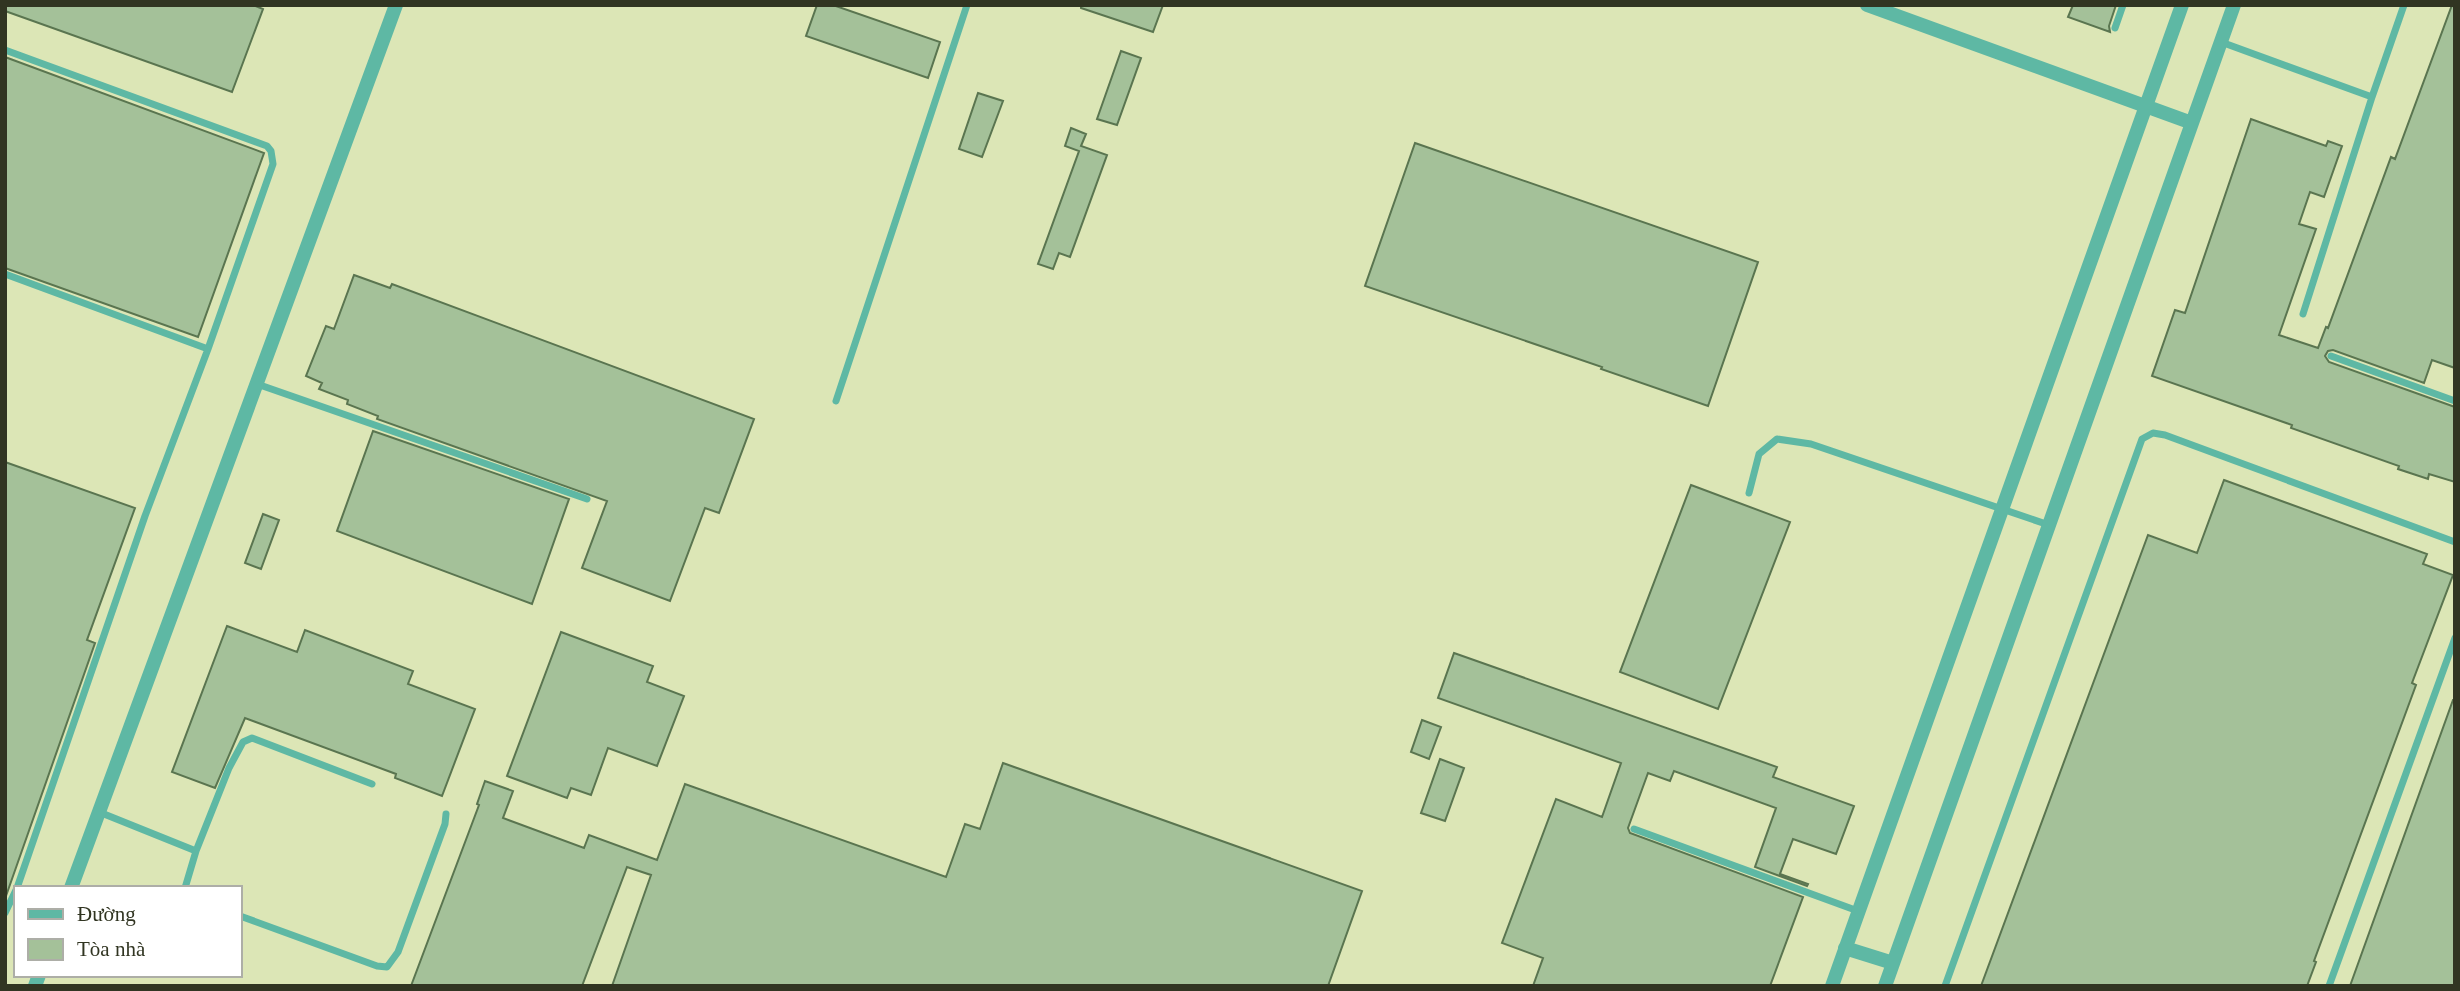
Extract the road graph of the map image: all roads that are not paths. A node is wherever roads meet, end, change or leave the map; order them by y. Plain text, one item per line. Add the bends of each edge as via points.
1 (396, 5) edge
2 (967, 5) edge
3 (1867, 5) edge
4 (2123, 5) edge
5 (2182, 5) edge
6 (2234, 5) edge
7 (2404, 5) edge
8 (2115, 28) dead end
9 (2221, 42) junction
10 (5, 50) edge
11 (2372, 97) junction
12 (2146, 107) junction
13 (2192, 123) junction
14 (5, 274) edge
15 (2303, 314) dead end
16 (208, 349) junction
17 (2331, 356) dead end
18 (256, 384) junction
19 (836, 401) dead end
20 (2455, 401) edge
21 (1749, 493) dead end
22 (587, 499) dead end
23 (2002, 509) junction
24 (2049, 524) junction
25 (2455, 542) edge
26 (2455, 638) edge
27 (372, 784) dead end
28 (99, 813) junction
29 (446, 814) dead end
30 (1634, 829) dead end
31 (196, 851) junction
32 (17, 886) edge
33 (72, 886) edge
34 (186, 886) edge
35 (14, 894) edge
36 (1858, 911) junction
37 (5, 914) edge
38 (242, 917) edge
39 (1845, 948) junction
40 (1893, 963) junction
41 (1832, 986) edge
42 (1885, 986) edge
43 (1945, 986) edge
44 (2329, 986) edge

1 - 18 street
2 - 19 lane
3 - 12 street
4 - 8 lane
5 - 12 street
6 - 9 street
7 - 11 lane
9 - 11 lane
9 - 13 street
10 - 16 lane via 271,151 272,164
11 - 15 lane
12 - 13 street
12 - 23 street
13 - 24 street
14 - 16 lane
16 - 32 lane
17 - 20 lane
18 - 22 lane
18 - 28 street
21 - 23 lane via 1759,454 1777,439 1811,444
23 - 24 lane
23 - 36 street
24 - 40 street
25 - 43 lane via 2165,435 2154,433 2142,439
26 - 44 lane
27 - 31 lane via 252,738 243,742 229,768
28 - 31 lane
28 - 33 street
29 - 38 lane via 398,952 387,967
30 - 36 lane
31 - 34 lane
35 - 37 lane
36 - 39 street
39 - 40 street
39 - 41 street
40 - 42 street

